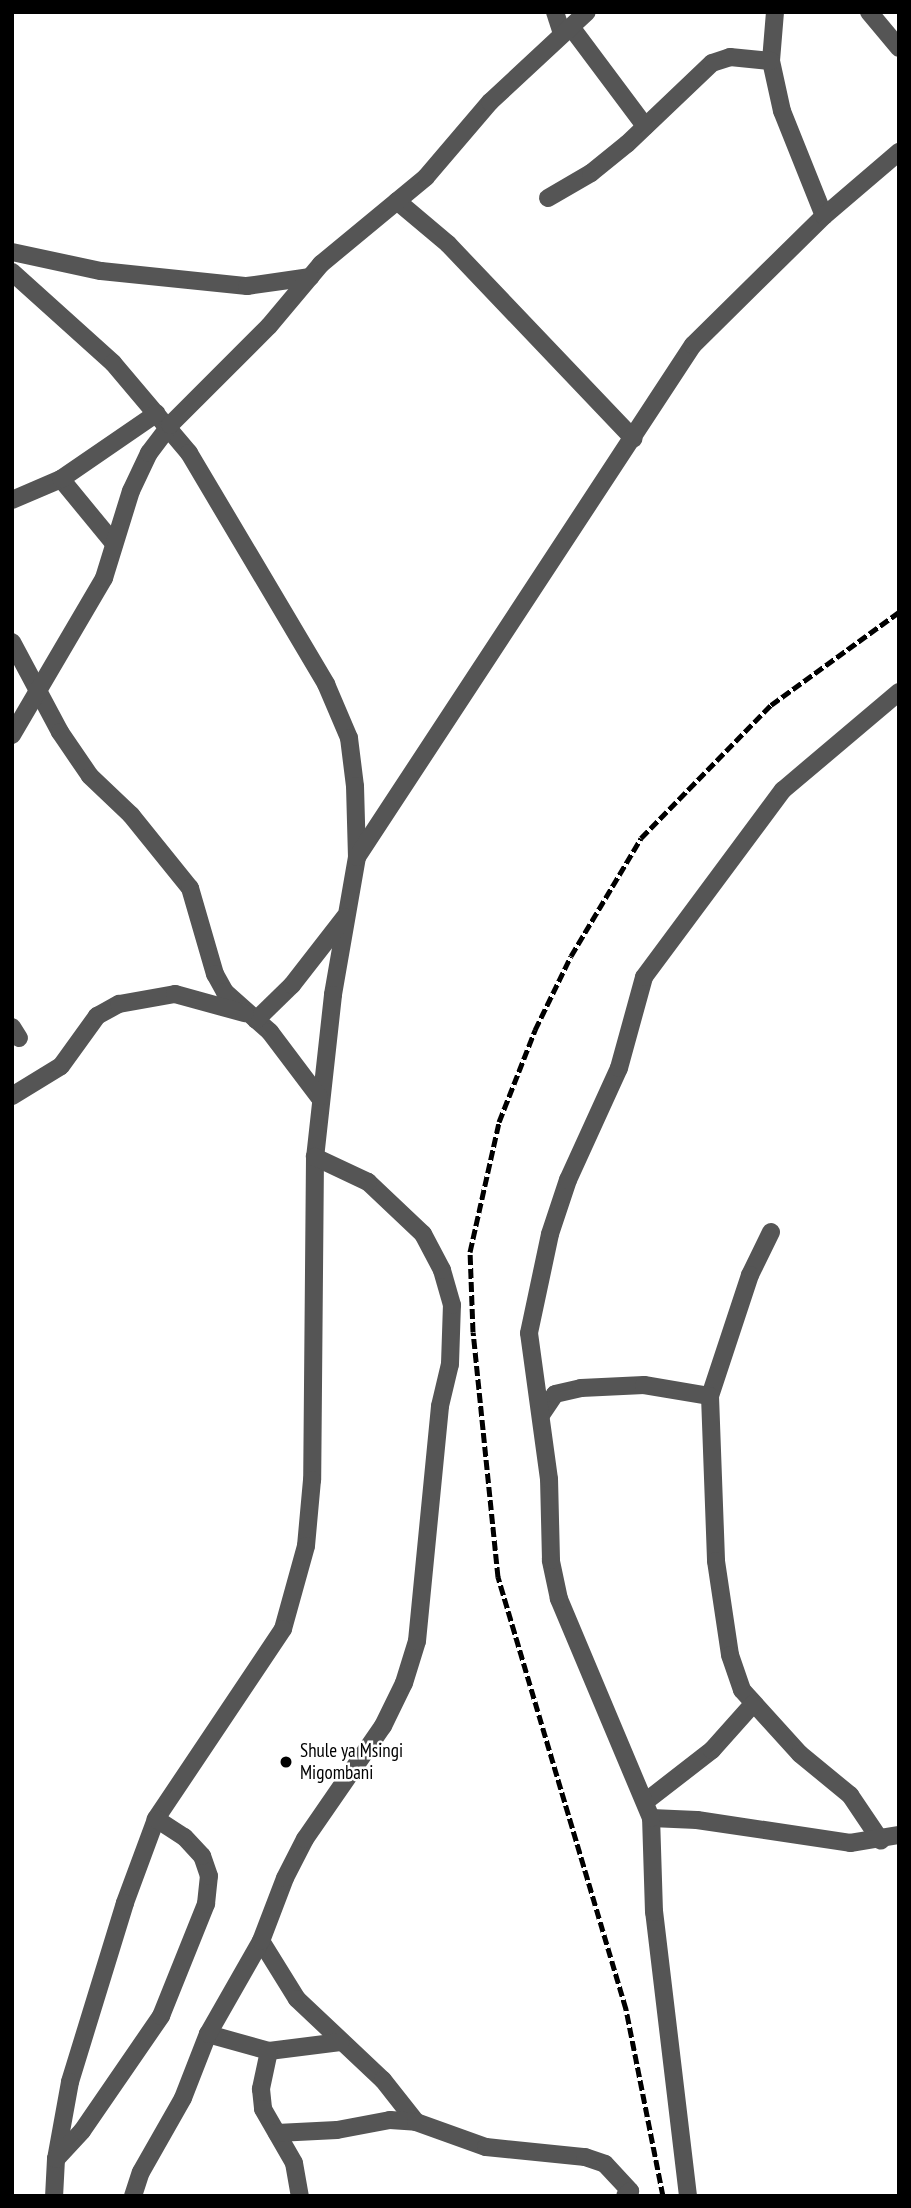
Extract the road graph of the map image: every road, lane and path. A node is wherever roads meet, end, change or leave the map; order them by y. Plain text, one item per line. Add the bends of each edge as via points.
1 (555, 12) edge
2 (587, 12) edge
3 (775, 12) edge
4 (869, 12) edge
5 (566, 31) junction
6 (899, 48) edge
7 (771, 61) junction
8 (645, 126) junction
9 (899, 152) edge
10 (548, 198) dead end
11 (397, 201) junction
12 (824, 216) junction
13 (12, 253) edge
14 (12, 272) edge
15 (310, 277) junction
16 (163, 419) junction
17 (634, 439) junction
18 (61, 479) junction
19 (12, 500) edge
20 (112, 541) junction
21 (12, 642) edge
22 (899, 692) edge
23 (39, 693) junction
24 (12, 735) edge
25 (357, 857) junction
26 (347, 914) junction
27 (252, 1018) junction
28 (12, 1096) edge
29 (319, 1097) junction
30 (315, 1157) junction
31 (771, 1232) dead end
32 (710, 1396) junction
33 (541, 1415) junction
34 (753, 1704) junction
35 (648, 1810) junction
36 (156, 1819) junction
37 (899, 1835) edge
38 (881, 1841) junction
39 (261, 1941) junction
40 (208, 2034) junction
41 (340, 2042) junction
42 (270, 2052) junction
43 (416, 2122) junction
44 (276, 2133) junction
45 (56, 2159) junction
46 (54, 2196) edge
47 (133, 2196) edge
48 (300, 2196) edge
49 (625, 2196) edge
50 (688, 2196) edge

1 - 5 street
2 - 5 street
3 - 7 street
4 - 6 street
5 - 8 street
5 - 11 street via 490,102 448,155
7 - 8 street via 730,57 712,63
7 - 12 street via 782,111
8 - 10 street via 591,173
9 - 12 street
11 - 15 street via 364,224
11 - 17 street via 457,253
12 - 17 street via 693,345
13 - 15 street via 101,271 247,286
14 - 16 street via 113,363
15 - 16 street via 269,326
16 - 18 street
16 - 20 street
16 - 25 street via 326,684 349,738
17 - 25 street
18 - 19 street
18 - 20 street
20 - 23 street via 104,578
21 - 23 street
22 - 33 street via 783,790 638,990 619,1068 568,1180 538,1278 529,1333
23 - 24 street
23 - 27 street via 90,775 131,816 190,888 215,974 237,1008
25 - 26 street
26 - 27 street via 305,970
26 - 29 street
27 - 28 street via 176,993 119,1004 97,1016 61,1066
27 - 29 street
29 - 30 street
30 - 36 street via 312,1480 306,1546 283,1629
30 - 39 street via 368,1182 423,1234 442,1270 452,1305 453,1334 440,1406 426,1579 417,1641 404,1683 383,1726 305,1839
31 - 32 street via 750,1275
32 - 33 street via 644,1385 581,1388 555,1394
32 - 34 street via 716,1561 735,1677
33 - 35 street via 559,1600
34 - 35 street
34 - 38 street via 800,1754 850,1795
35 - 38 street via 850,1843
35 - 50 street via 654,1912
36 - 45 street via 94,2000
36 - 45 street via 184,1837 202,1856 209,1876 206,1904 160,2016 82,2131
37 - 38 street
39 - 40 street
39 - 41 street via 297,1999
40 - 42 street
40 - 47 street via 183,2098 151,2153
41 - 42 street
41 - 43 street via 383,2080
42 - 44 street via 261,2089 263,2109
43 - 44 street via 390,2120 337,2130
43 - 49 street via 486,2147 585,2157 605,2164 630,2191
44 - 48 street via 294,2163
45 - 46 street

